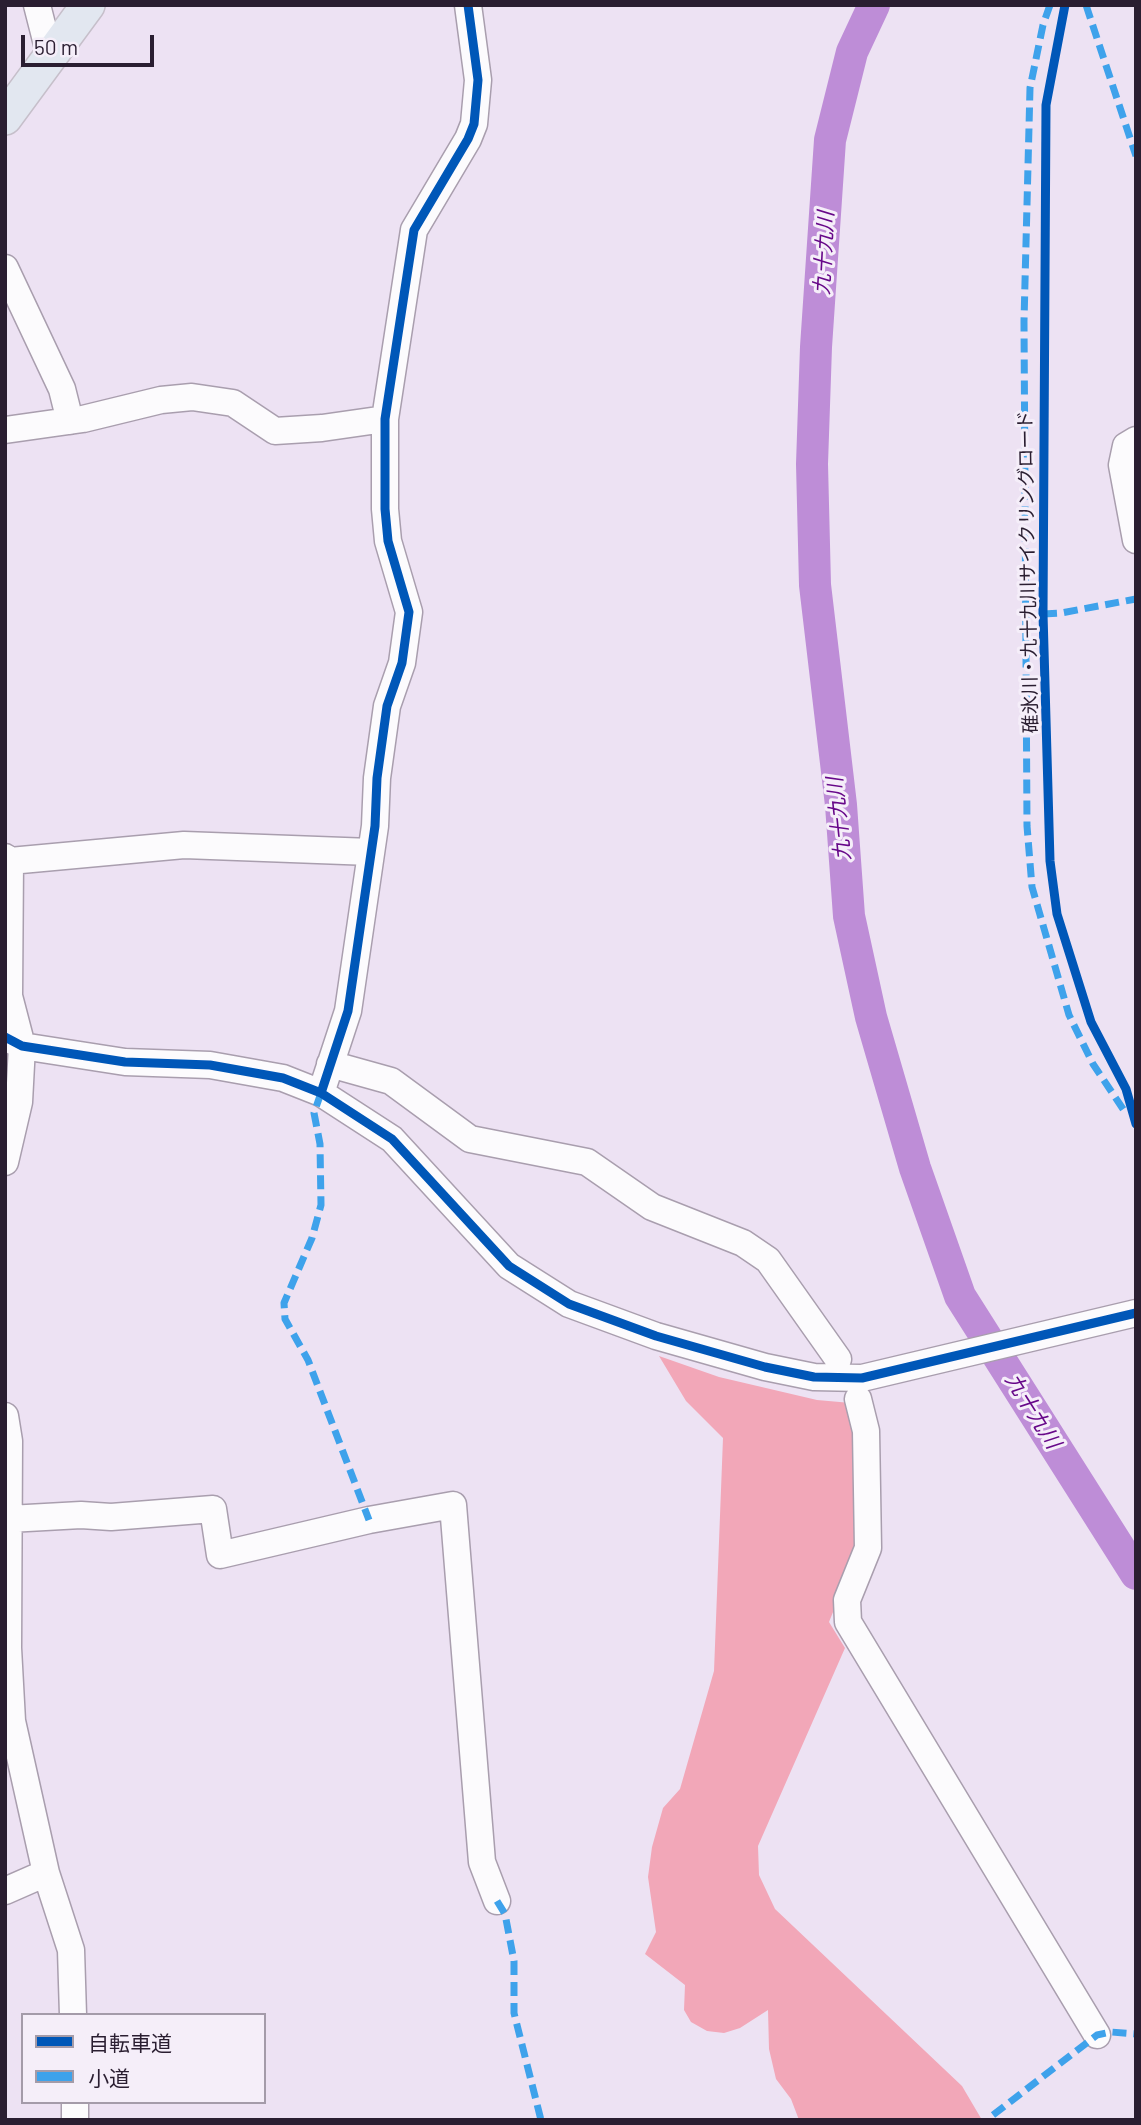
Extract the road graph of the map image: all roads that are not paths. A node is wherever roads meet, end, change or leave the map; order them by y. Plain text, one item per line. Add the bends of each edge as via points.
1 (37, 5) edge
2 (88, 5) edge
3 (468, 5) edge
4 (50, 56) junction
5 (5, 118) edge
6 (5, 268) edge
7 (385, 419) junction
8 (70, 421) junction
9 (5, 430) edge
10 (1136, 440) edge
11 (1136, 540) edge
12 (371, 852) junction
13 (8, 859) edge
14 (14, 1042) edge
15 (330, 1064) junction
16 (321, 1093) junction
17 (5, 1162) edge
18 (1136, 1312) edge
19 (838, 1359) dead end
20 (858, 1399) dead end
21 (5, 1416) edge
22 (9, 1519) junction
23 (46, 1873) junction
24 (5, 1891) edge
25 (497, 1901) dead end
26 (73, 2013) edge
27 (1097, 2035) dead end

1 - 4 street
2 - 4 main road
3 - 7 street via 478,80 474,124 414,229
4 - 5 main road
6 - 8 street via 62,388
7 - 8 street via 275,431 233,403 192,397
7 - 12 street via 388,541 409,612 402,663 387,706
8 - 9 street
10 - 11 street via 1126,446 1122,465
12 - 13 street via 184,845
12 - 15 street via 348,1011
13 - 14 street
14 - 16 street via 125,1062 210,1065 283,1078
14 - 17 street via 19,1102
15 - 16 street
15 - 19 street via 391,1081 470,1139 587,1161 652,1207 751,1247 768,1260
16 - 18 street via 392,1139 509,1266 569,1304 656,1336 814,1377 862,1378
20 - 27 street via 866,1431 868,1548 847,1600 848,1622
21 - 22 street
22 - 23 street via 12,1721
22 - 25 street via 213,1509 220,1555 453,1505 482,1862
23 - 24 street
23 - 26 street via 71,1950

